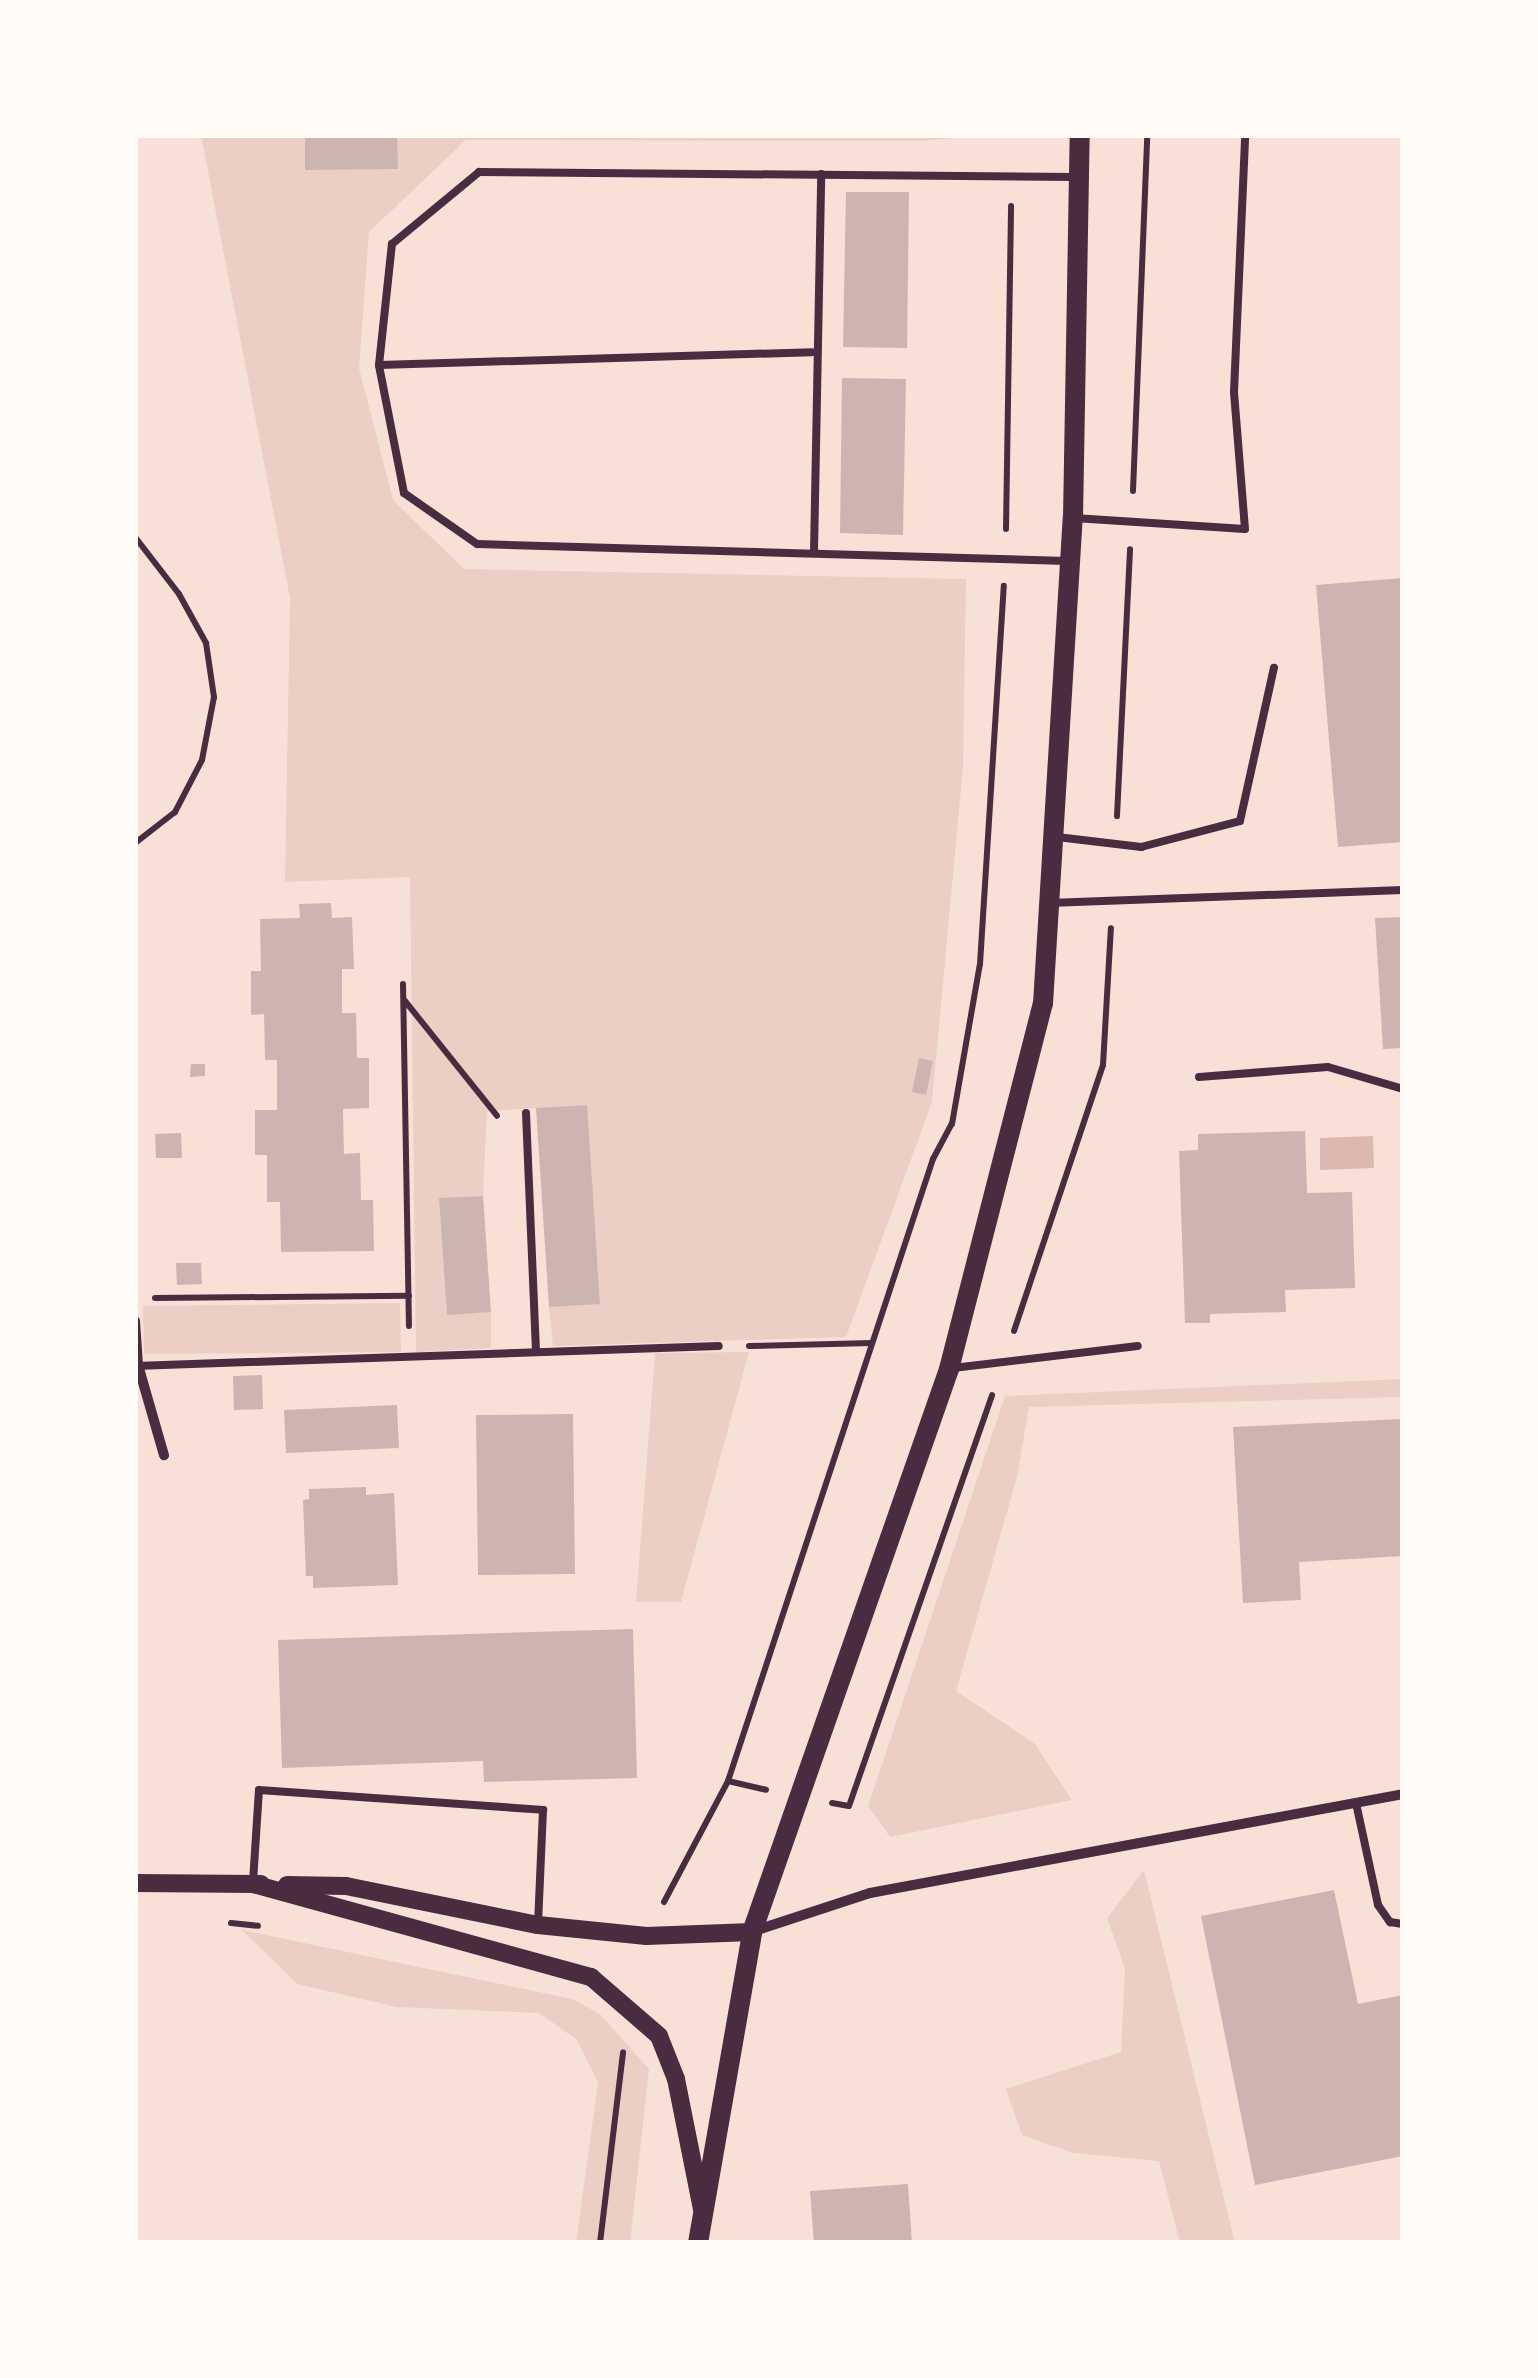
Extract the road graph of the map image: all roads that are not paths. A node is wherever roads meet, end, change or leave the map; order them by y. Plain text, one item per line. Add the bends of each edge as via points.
1 (1080, 135) edge
2 (1245, 135) edge
3 (821, 174) junction
4 (1080, 177) junction
5 (812, 352) junction
6 (379, 366) junction
7 (1073, 518) junction
8 (814, 552) junction
9 (1069, 562) junction
10 (1274, 668) dead end
11 (1052, 836) junction
12 (1403, 890) edge
13 (1050, 903) junction
14 (1199, 1077) dead end
15 (1403, 1089) edge
16 (526, 1113) dead end
17 (135, 1321) edge
18 (719, 1346) road end
19 (1138, 1346) dead end
20 (536, 1352) junction
21 (136, 1365) edge
22 (948, 1369) junction
23 (164, 1455) dead end
24 (1403, 1794) edge
25 (1356, 1803) junction
26 (135, 1883) edge
27 (253, 1884) junction
28 (538, 1924) junction
29 (1403, 1924) edge
30 (752, 1932) junction
31 (703, 2213) junction
32 (698, 2243) edge

1 - 4 main road
2 - 7 lane via 1234,392 1245,529
3 - 4 lane
3 - 5 lane
3 - 6 lane via 479,172 392,244
4 - 7 main road
5 - 6 lane
5 - 8 lane
6 - 8 lane via 404,493 477,544
7 - 9 main road
8 - 9 lane
9 - 11 main road
10 - 11 lane via 1240,821 1141,847
11 - 13 main road
12 - 13 lane
13 - 22 main road via 1043,1004
14 - 15 lane via 1328,1067
16 - 20 lane
17 - 21 street
18 - 20 lane
19 - 22 lane
20 - 21 lane
21 - 23 street
22 - 30 main road
24 - 25 street
25 - 29 lane via 1378,1906 1390,1922
25 - 30 street via 870,1892
26 - 27 street
27 - 28 street via 346,1886
27 - 28 lane via 259,1790 543,1810
27 - 31 street via 592,1977 659,2036 676,2080
28 - 30 street via 646,1936
30 - 31 main road
31 - 32 main road

